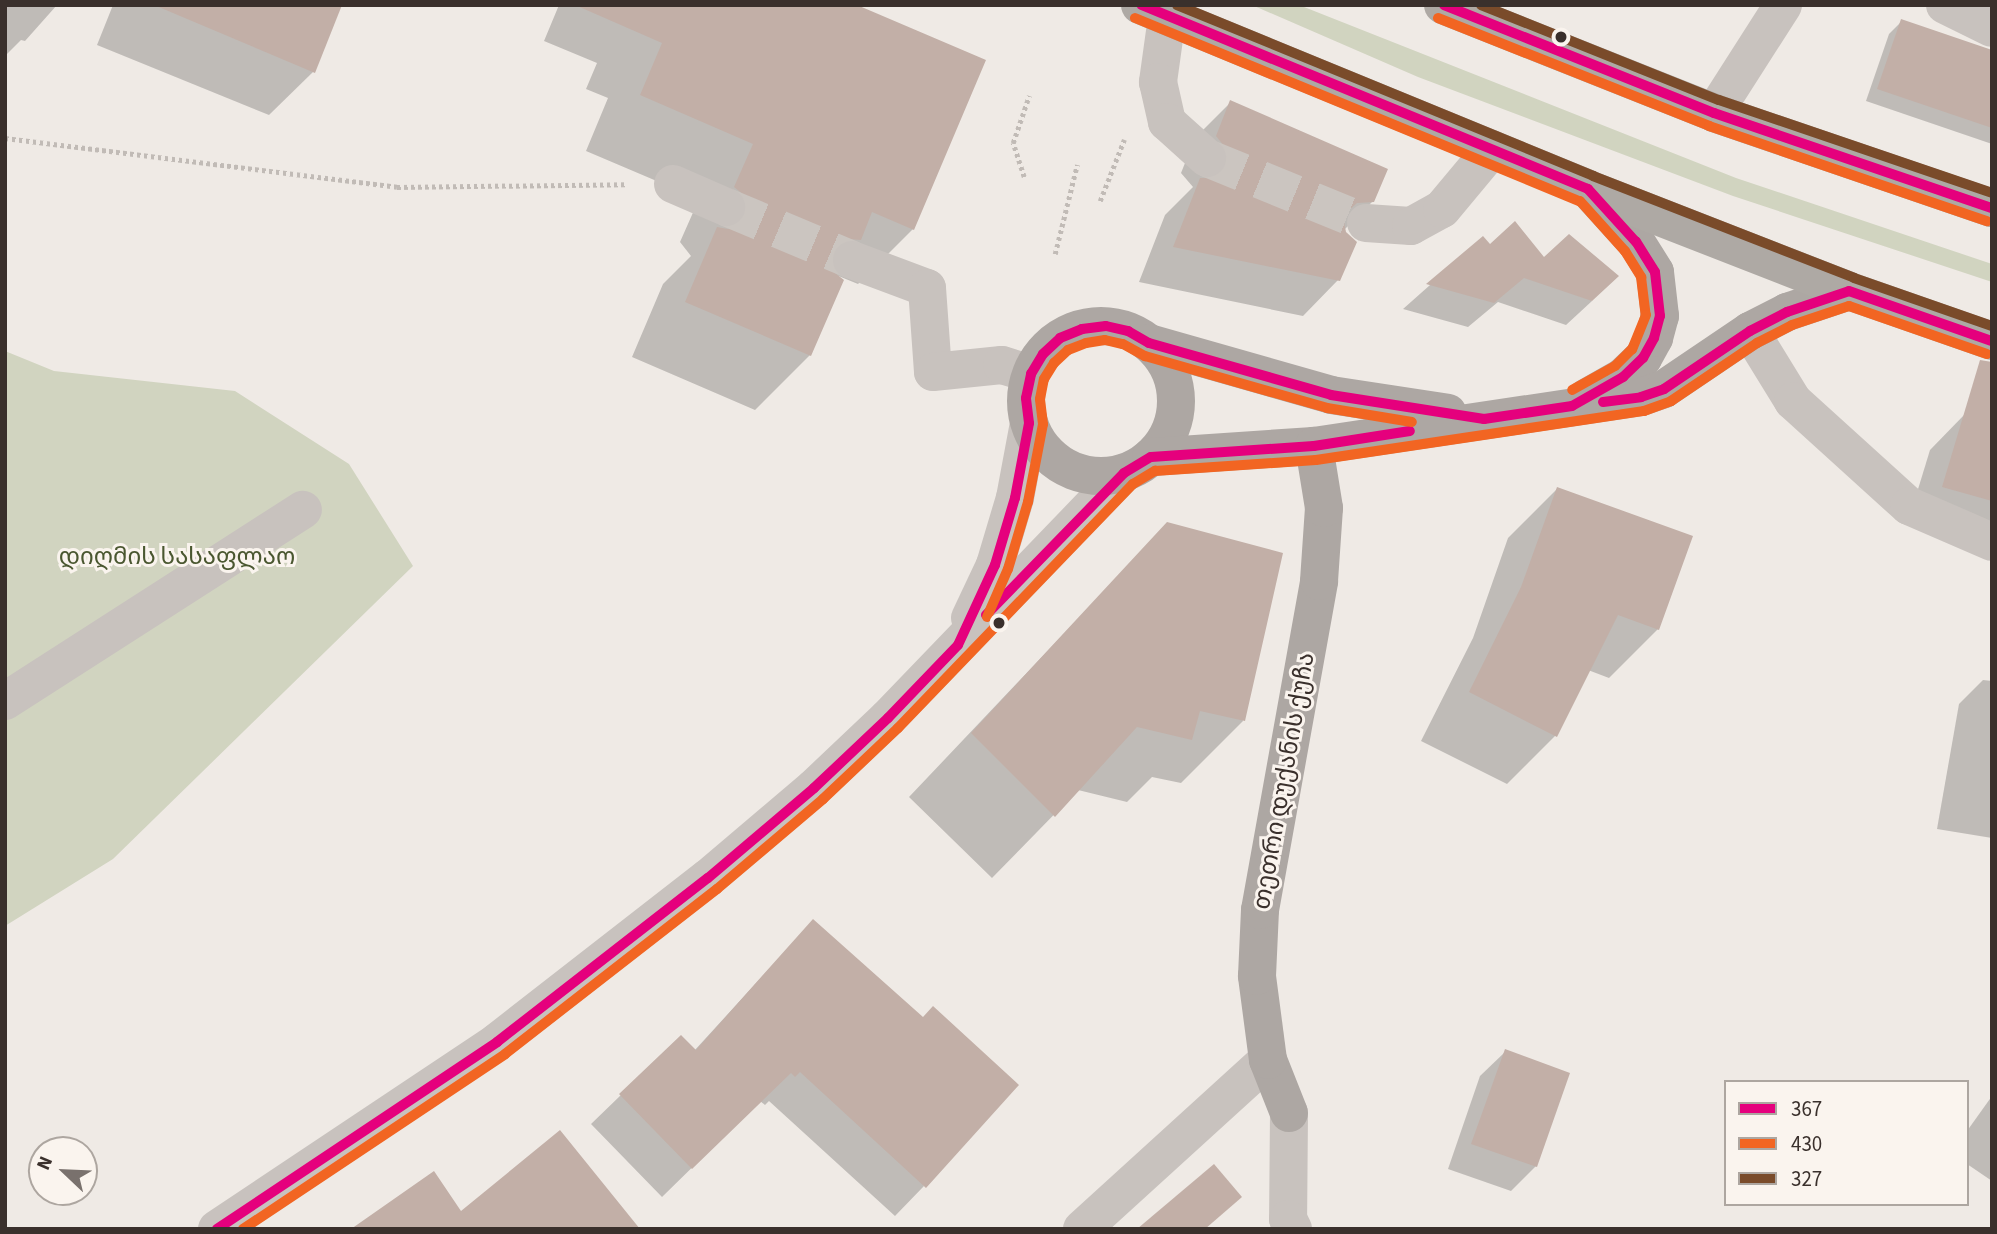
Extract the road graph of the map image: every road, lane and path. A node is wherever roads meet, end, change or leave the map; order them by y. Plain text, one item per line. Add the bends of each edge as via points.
1 (1443, 5) edge
2 (1783, 5) edge
3 (1945, 5) edge
4 (1154, 11) edge
5 (1992, 28) edge
6 (1029, 96) dead end
7 (1714, 113) junction
8 (5, 138) edge
9 (1124, 139) dead end
10 (1492, 149) junction
11 (1207, 158) tunnel mouth
12 (1077, 166) dead end
13 (1024, 177) dead end
14 (673, 184) joint
15 (1588, 189) junction
16 (1100, 201) dead end
17 (726, 207) tunnel mouth
18 (1992, 208) edge
19 (1366, 223) tunnel mouth
20 (1055, 254) dead end
21 (852, 260) tunnel mouth
22 (1849, 291) junction
23 (1750, 331) junction
24 (1992, 341) edge
25 (1149, 343) junction
26 (1031, 374) junction
27 (1572, 406) junction
28 (1484, 419) junction
29 (1029, 423) junction
30 (1314, 446) junction
31 (1138, 465) junction
32 (303, 510) dead end
33 (1992, 542) edge
34 (958, 645) junction
35 (5, 701) edge
36 (1268, 1060) junction
37 (1289, 1113) joint
38 (217, 1229) edge
39 (1082, 1229) edge
40 (1293, 1229) edge

1 - 7 highway
2 - 7 street
3 - 5 street
4 - 10 highway
4 - 11 street via 1158,82 1167,122
6 - 13 path via 1013,143
7 - 18 highway
8 - 14 path via 397,187
9 - 16 path
10 - 15 highway
10 - 19 street via 1442,209 1411,226
12 - 20 path
14 - 17 street
15 - 22 highway
15 - 27 main road via 1636,242 1655,272 1660,316 1643,358 1623,377
21 - 26 street via 927,288 933,372 1002,365
22 - 23 main road via 1787,312
22 - 24 highway
23 - 27 main road via 1664,389 1641,397
23 - 33 street via 1793,401 1909,506
25 - 26 main road via 1106,326 1082,329 1060,338
25 - 28 main road via 1331,395
25 - 31 main road via 1165,362 1175,386 1175,412 1167,436
26 - 29 main road via 1026,398
27 - 28 main road
28 - 30 main road
29 - 31 main road via 1048,453 1077,473 1101,476
29 - 34 street via 1015,498 995,565
30 - 31 main road
30 - 36 main road, თეთრი დუქანის ქუჩა via 1324,508 1320,581 1259,910 1257,976
31 - 34 street
32 - 35 street
34 - 38 street via 814,788 708,878 497,1042
36 - 37 main road, თეთრი დუქანის ქუჩა
36 - 39 street
37 - 40 street via 1288,1219

